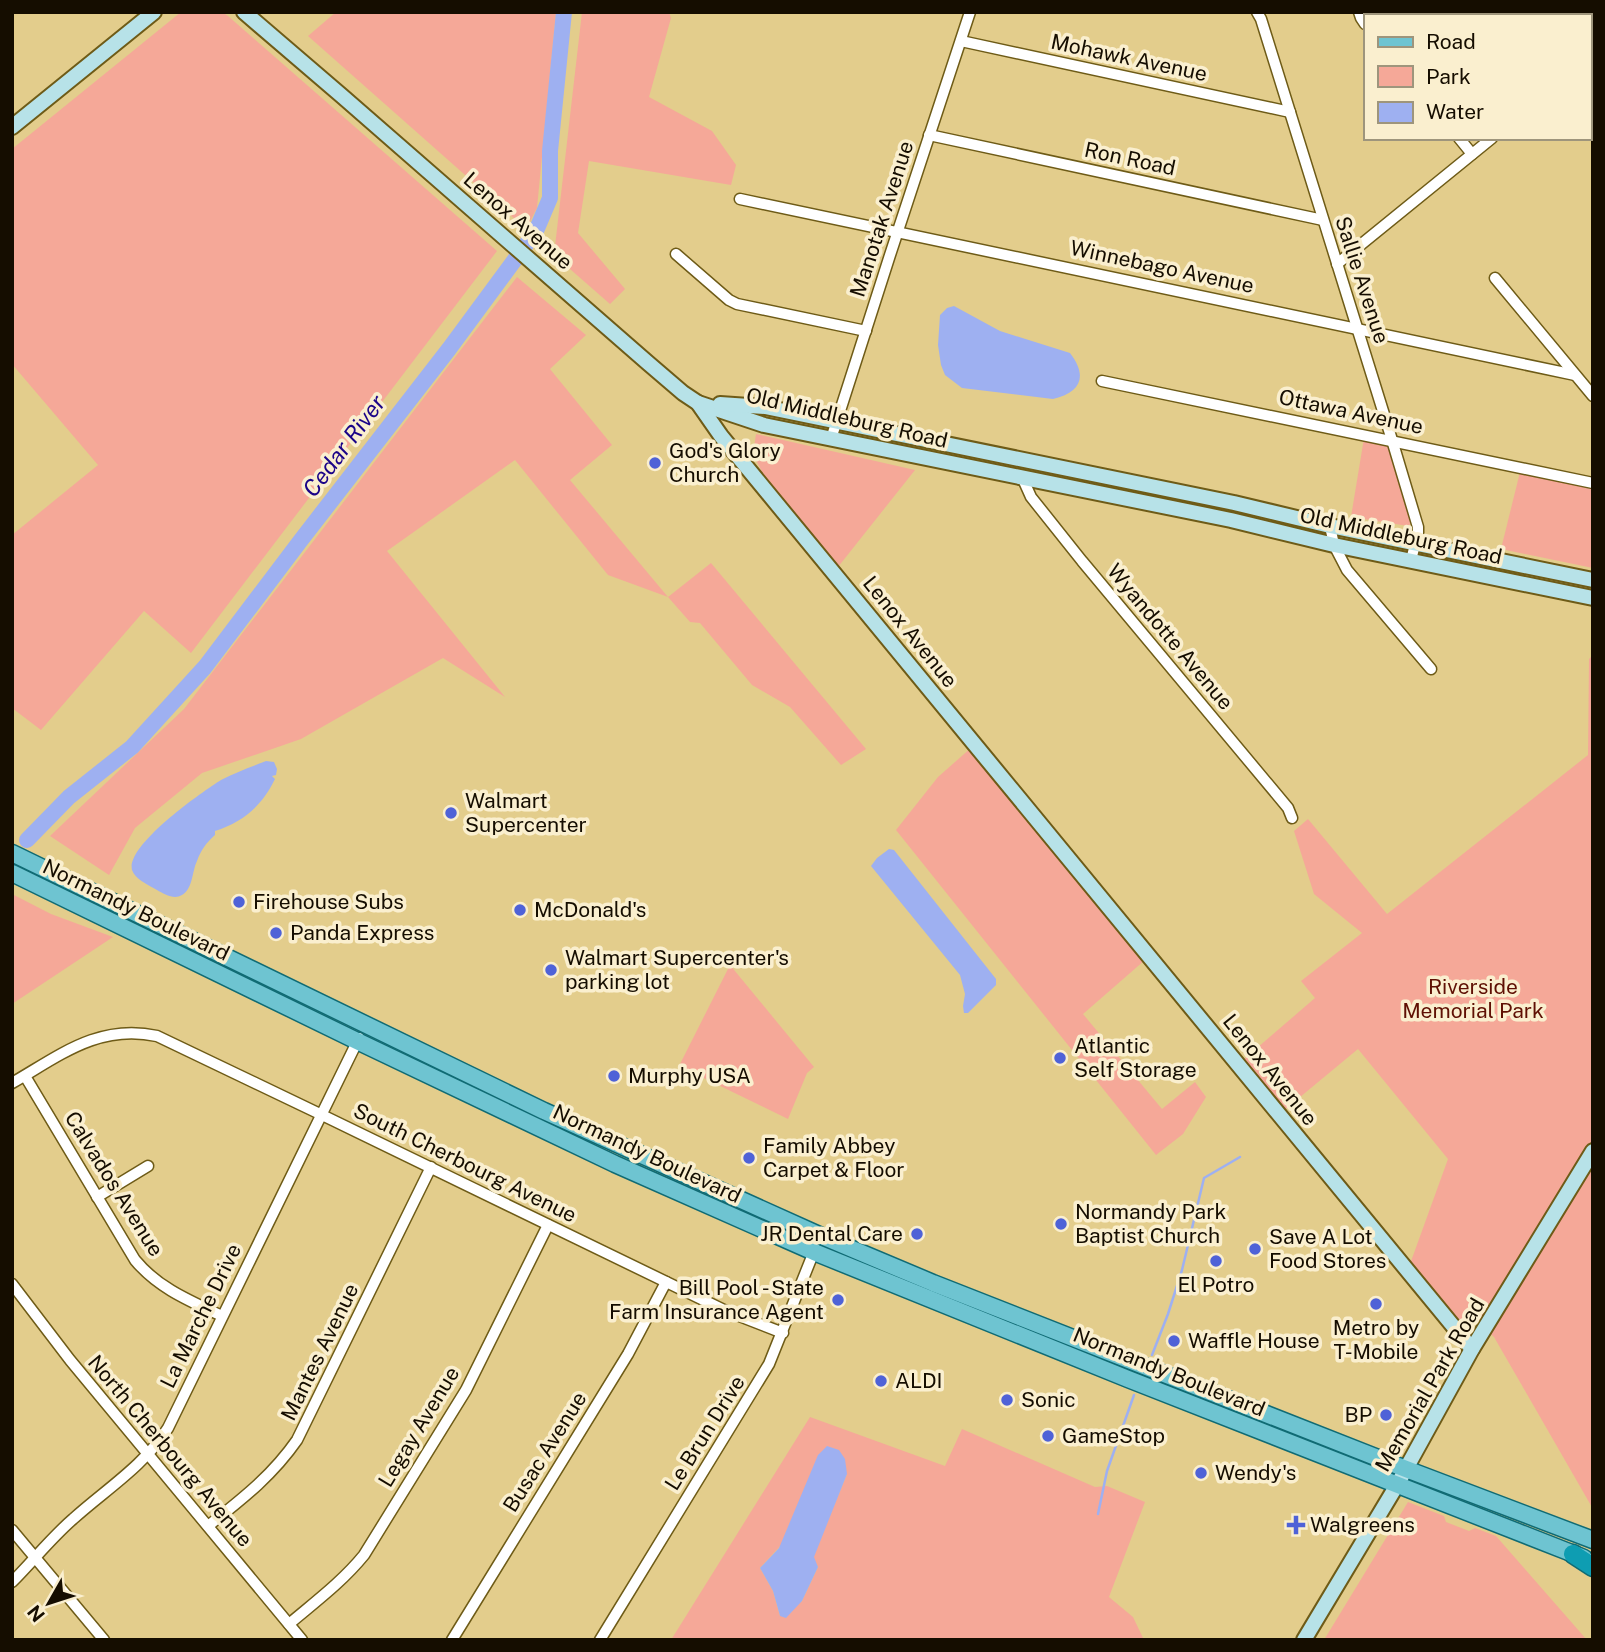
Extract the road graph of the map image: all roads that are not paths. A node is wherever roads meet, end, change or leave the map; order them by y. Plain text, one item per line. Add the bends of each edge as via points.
1 (154, 12) edge
2 (244, 12) edge
3 (971, 12) edge
4 (1257, 12) edge
5 (961, 41) junction
6 (1290, 112) junction
7 (12, 127) edge
8 (929, 135) junction
9 (1461, 140) edge
10 (1490, 140) edge
11 (1472, 154) junction
12 (740, 199) dead end
13 (1323, 220) junction
14 (897, 232) junction
15 (676, 254) dead end
16 (1337, 264) junction
17 (1494, 278) dead end
18 (1358, 329) junction
19 (866, 331) junction
20 (1575, 375) junction
21 (1102, 381) dead end
22 (1592, 395) edge
23 (698, 403) junction
24 (836, 422) junction
25 (831, 439) junction
26 (1392, 440) junction
27 (1015, 459) junction
28 (1022, 477) junction
29 (1593, 483) edge
30 (1160, 489) junction
31 (1157, 506) junction
32 (1330, 526) junction
33 (1416, 543) junction
34 (1334, 545) junction
35 (1411, 560) junction
36 (1593, 580) edge
37 (1593, 598) edge
38 (1431, 669) dead end
39 (1292, 818) dead end
40 (12, 853) edge
41 (12, 873) edge
42 (366, 1025) junction
43 (357, 1041) junction
44 (25, 1076) junction
45 (12, 1083) edge
46 (320, 1114) junction
47 (1593, 1151) edge
48 (148, 1166) dead end
49 (430, 1167) junction
50 (97, 1197) junction
51 (548, 1225) junction
52 (819, 1235) junction
53 (814, 1252) junction
54 (666, 1282) junction
55 (12, 1284) edge
56 (222, 1316) junction
57 (783, 1332) junction
58 (1472, 1349) junction
59 (148, 1454) junction
60 (1406, 1469) junction
61 (1397, 1485) junction
62 (208, 1526) junction
63 (12, 1530) edge
64 (1593, 1540) edge
65 (1573, 1554) junction
66 (35, 1556) junction
67 (1593, 1562) edge
68 (1593, 1567) edge
69 (12, 1582) edge
70 (289, 1623) junction
71 (104, 1640) edge
72 (302, 1640) edge
73 (452, 1640) edge
74 (600, 1640) edge
75 (1304, 1640) edge

1 - 7 main road
2 - 23 main road, Lenox Avenue
3 - 5 street, Manotak Avenue
4 - 6 street, Sallie Avenue
5 - 6 street, Mohawk Avenue
5 - 8 street, Manotak Avenue
6 - 13 street, Sallie Avenue
8 - 13 street, Ron Road
8 - 14 street, Manotak Avenue
9 - 11 street
10 - 11 street
11 - 16 street
12 - 14 street, Winnebago Avenue
13 - 16 street, Sallie Avenue
14 - 18 street, Winnebago Avenue
14 - 19 street, Manotak Avenue
15 - 19 street via 737,304
16 - 18 street, Sallie Avenue
17 - 20 street
18 - 20 street, Winnebago Avenue
18 - 26 street, Sallie Avenue
19 - 24 street, Manotak Avenue
20 - 22 street
21 - 26 street, Ottawa Avenue
23 - 24 main road, Old Middleburg Road via 765,407
23 - 25 main road, Old Middleburg Road via 764,425
23 - 58 main road, Lenox Avenue
24 - 25 street, Manotak Avenue
24 - 27 main road, Old Middleburg Road
25 - 28 main road, Old Middleburg Road
26 - 29 street, Ottawa Avenue
26 - 33 street, Sallie Avenue via 1418,527
27 - 28 main road
27 - 30 main road, Old Middleburg Road
28 - 31 main road, Old Middleburg Road
28 - 39 street, Wyandotte Avenue via 1040,508
30 - 31 main road
30 - 32 main road, Old Middleburg Road
31 - 34 main road, Old Middleburg Road
32 - 33 main road, Old Middleburg Road
32 - 34 street
33 - 35 street, Sallie Avenue
33 - 36 main road, Old Middleburg Road
34 - 35 main road, Old Middleburg Road
34 - 38 street via 1346,570
35 - 37 main road, Old Middleburg Road
40 - 42 main road, Normandy Boulevard
41 - 43 main road, Normandy Boulevard
42 - 43 street, La Marche Drive
42 - 52 main road, Normandy Boulevard
43 - 46 street, La Marche Drive
43 - 53 main road, Normandy Boulevard via 615,1164
44 - 45 street
44 - 46 street, South Cherbourg Avenue via 89,1040 142,1033 167,1040
44 - 50 street, Calvados Avenue
46 - 49 street, South Cherbourg Avenue
46 - 56 street, La Marche Drive
47 - 58 main road, Memorial Park Road
48 - 50 street
49 - 51 street, South Cherbourg Avenue
49 - 62 street, Mantes Avenue via 297,1440 270,1474
50 - 56 street, Calvados Avenue via 146,1273 174,1294
51 - 54 street, South Cherbourg Avenue
51 - 70 street, Legay Avenue via 466,1390 364,1555 337,1585
52 - 53 street, Le Brun Drive
52 - 60 main road, Normandy Boulevard
53 - 57 street, Le Brun Drive
53 - 61 main road, Normandy Boulevard
54 - 57 street, South Cherbourg Avenue
54 - 73 street, Busac Avenue via 628,1354
55 - 59 street, North Cherbourg Avenue
56 - 59 street, La Marche Drive via 167,1428
57 - 74 street, Le Brun Drive via 755,1389
58 - 60 main road, Memorial Park Road
59 - 62 street, North Cherbourg Avenue
59 - 66 street, La Marche Drive
60 - 61 main road, Memorial Park Road
60 - 64 main road, Normandy Boulevard
61 - 65 main road, Normandy Boulevard
61 - 75 main road, Memorial Park Road
62 - 70 street, North Cherbourg Avenue
63 - 66 street
65 - 67 main road, Normandy Boulevard
65 - 68 highway
66 - 69 street, La Marche Drive
66 - 71 street
70 - 72 street, North Cherbourg Avenue

